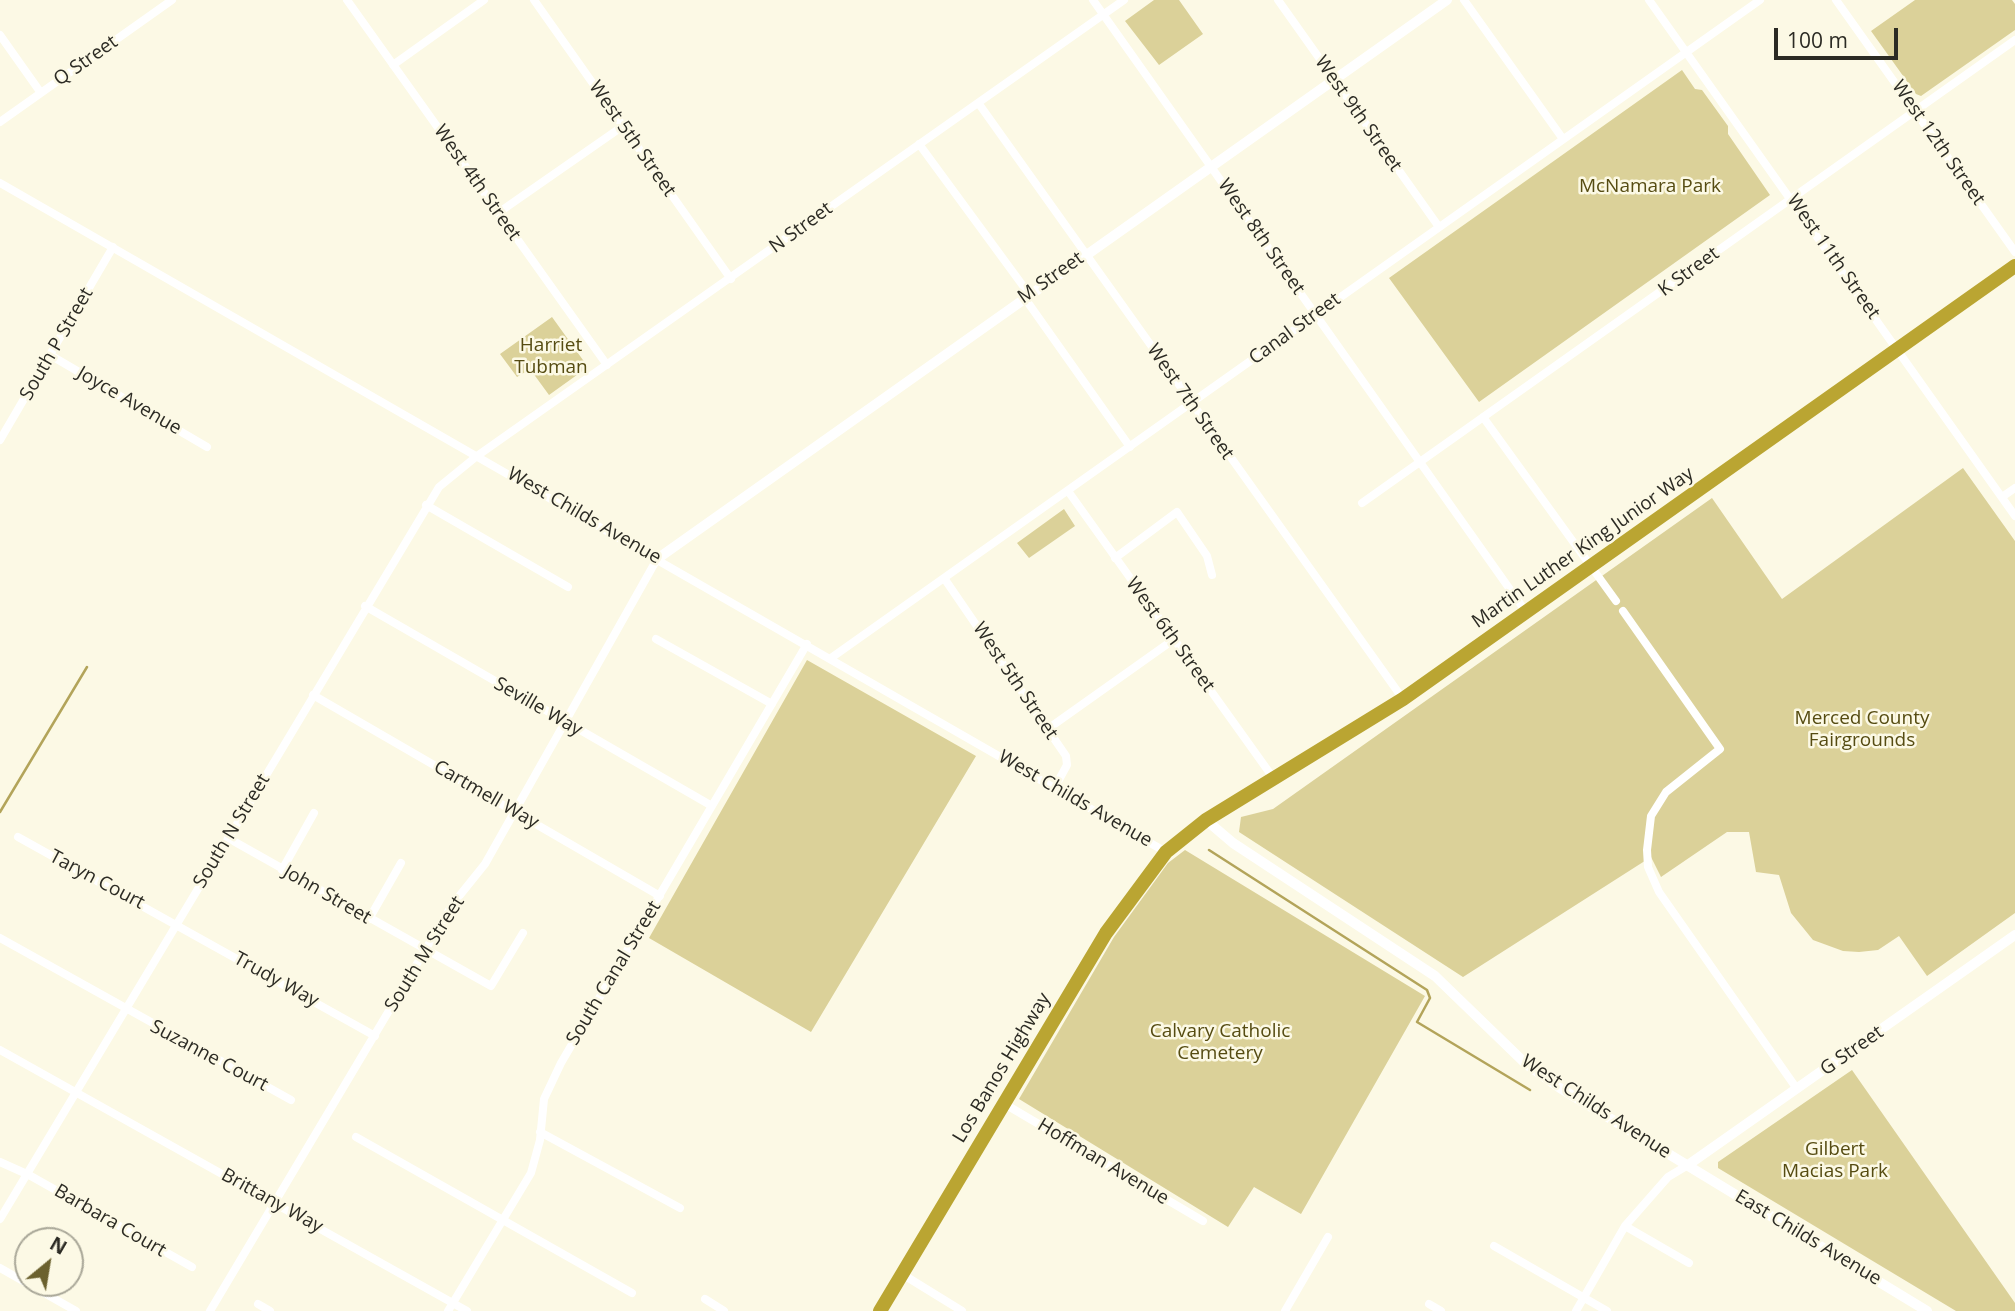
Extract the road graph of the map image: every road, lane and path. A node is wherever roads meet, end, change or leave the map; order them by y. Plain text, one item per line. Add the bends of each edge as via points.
1 (347, 0) edge
2 (484, 0) edge
3 (534, 0) edge
4 (1093, 0) edge
5 (1124, 0) edge
6 (1278, 0) edge
7 (1447, 0) edge
8 (1464, 0) edge
9 (1649, 0) edge
10 (1760, 0) edge
11 (1836, 0) edge
12 (166, 2) edge
13 (1104, 15) junction
14 (0, 35) edge
15 (2015, 40) edge
16 (1686, 52) junction
17 (393, 65) junction
18 (1334, 80) junction
19 (41, 93) junction
20 (979, 104) junction
21 (1915, 111) junction
22 (0, 122) edge
23 (623, 126) junction
24 (1563, 139) junction
25 (919, 144) junction
26 (1211, 167) junction
27 (0, 183) edge
28 (1791, 199) junction
29 (498, 213) junction
30 (1439, 227) junction
31 (113, 247) junction
32 (2015, 252) edge
33 (1086, 253) junction
34 (2015, 266) edge
35 (731, 279) junction
36 (1026, 295) junction
37 (1316, 315) junction
38 (1898, 349) junction
39 (50, 355) junction
40 (607, 365) junction
41 (1191, 404) junction
42 (1483, 417) junction
43 (0, 440) edge
44 (207, 447) dead end
45 (1130, 447) junction
46 (477, 456) junction
47 (1419, 462) junction
48 (2015, 488) edge
49 (1068, 491) junction
50 (2002, 497) junction
51 (1362, 503) dead end
52 (426, 505) junction
53 (2015, 516) edge
54 (657, 558) junction
55 (1115, 558) junction
56 (1592, 565) junction
57 (1212, 575) dead end
58 (944, 578) junction
59 (568, 587) dead end
60 (1616, 601) dead end
61 (365, 606) junction
62 (1623, 611) dead end
63 (1527, 612) junction
64 (656, 639) dead end
65 (1172, 640) junction
66 (807, 644) junction
67 (831, 659) junction
68 (313, 695) junction
69 (1404, 699) junction
70 (772, 704) junction
71 (564, 722) junction
72 (1049, 727) junction
73 (1274, 779) junction
74 (1055, 787) junction
75 (712, 806) junction
76 (514, 811) junction
77 (314, 813) dead end
78 (1206, 820) junction
79 (18, 837) dead end
80 (228, 838) junction
81 (1166, 852) junction
82 (401, 863) dead end
83 (282, 870) junction
84 (660, 896) junction
85 (369, 919) junction
86 (177, 923) junction
87 (523, 933) dead end
88 (2015, 935) edge
89 (0, 938) edge
90 (426, 951) junction
91 (127, 1011) junction
92 (375, 1035) junction
93 (0, 1050) edge
94 (1797, 1089) junction
95 (76, 1093) junction
96 (291, 1100) dead end
97 (1003, 1103) junction
98 (541, 1132) junction
99 (356, 1137) dead end
100 (0, 1162) edge
101 (1688, 1166) junction
102 (29, 1175) junction
103 (275, 1203) junction
104 (680, 1208) dead end
105 (0, 1219) edge
106 (503, 1219) junction
107 (1203, 1221) dead end
108 (1625, 1226) junction
109 (1328, 1237) dead end
110 (1494, 1246) dead end
111 (1689, 1263) dead end
112 (192, 1267) dead end
113 (0, 1268) edge
114 (902, 1274) junction
115 (632, 1293) dead end
116 (1584, 1298) junction
117 (705, 1299) dead end
118 (258, 1304) dead end
119 (1429, 1304) dead end
120 (451, 1307) edge
121 (76, 1311) edge
122 (210, 1311) edge
123 (270, 1311) edge
124 (467, 1311) edge
125 (724, 1311) edge
126 (880, 1311) edge
127 (962, 1311) edge
128 (1285, 1311) edge
129 (1441, 1311) edge
130 (1576, 1311) edge
131 (1607, 1311) edge
132 (1927, 1311) edge

1 - 17 street, West 4th Street
2 - 17 street
3 - 23 street, West 5th Street
4 - 13 street, West 8th Street
5 - 13 street, N Street
6 - 18 street, West 9th Street
7 - 18 main road, M Street
8 - 24 street
9 - 16 street, West 11th Street
10 - 16 street, Canal Street
11 - 21 street, West 12th Street
12 - 19 street, Q Street
13 - 20 street, N Street
13 - 26 street, West 8th Street
14 - 19 street
15 - 21 street, K Street
16 - 24 street, Canal Street
16 - 28 street, West 11th Street
17 - 29 street, West 4th Street
18 - 26 main road, M Street
18 - 30 street, West 9th Street
19 - 22 street, Q Street
20 - 25 street, N Street
20 - 33 street, West 7th Street
21 - 28 street, K Street
21 - 32 street, West 12th Street
23 - 29 street
23 - 35 street, West 5th Street
24 - 30 street, Canal Street
25 - 35 street, N Street
25 - 36 street
26 - 33 main road, M Street
26 - 37 street, West 8th Street
27 - 31 street, West Childs Avenue
28 - 38 street, West 11th Street
28 - 42 street, K Street
29 - 40 street, West 4th Street
30 - 37 street, Canal Street
31 - 39 street, South P Street
31 - 46 street, West Childs Avenue
33 - 36 main road, M Street
33 - 41 street, West 7th Street
34 - 38 highway, Martin Luther King Junior Way
35 - 40 street, N Street
36 - 45 street
36 - 54 main road, M Street
37 - 41 street, Canal Street
37 - 47 street, West 8th Street
38 - 50 street, West 11th Street
38 - 56 highway, Martin Luther King Junior Way
39 - 43 street, South P Street
39 - 44 street, Joyce Avenue
40 - 46 street, N Street
41 - 45 street, Canal Street
41 - 69 street, West 7th Street
42 - 47 street, K Street
42 - 56 street
45 - 49 street, Canal Street
46 - 52 street, South N Street via 447,478
46 - 54 street, West Childs Avenue
47 - 51 street, K Street
47 - 63 street, West 8th Street
48 - 50 street
49 - 55 street, West 6th Street
49 - 58 street, Canal Street
50 - 53 street, West 11th Street
52 - 59 street
52 - 61 street, South N Street
54 - 66 street, West Childs Avenue
54 - 71 street, South M Street
55 - 57 street via 1177,512 1207,556
55 - 65 street, West 6th Street
56 - 60 street
56 - 63 highway, Martin Luther King Junior Way
58 - 67 street, Canal Street
58 - 72 street, West 5th Street
61 - 68 street, South N Street
61 - 71 street, Seville Way
62 - 94 street via 1720,749 1666,793 1651,816 1648,867 1659,892
63 - 69 highway, Martin Luther King Junior Way
64 - 70 street
65 - 72 street
65 - 73 street, West 6th Street
66 - 67 street, West Childs Avenue
66 - 70 street, South Canal Street
67 - 74 street, West Childs Avenue
68 - 76 street, Cartmell Way
68 - 80 street, South N Street
69 - 73 highway, Martin Luther King Junior Way
70 - 75 street, South Canal Street
71 - 75 street, Seville Way
71 - 76 street, South M Street
72 - 74 street, West 5th Street via 1067,765
73 - 78 highway, Martin Luther King Junior Way
74 - 81 street, West Childs Avenue
75 - 84 street, South Canal Street
76 - 84 street, Cartmell Way
76 - 90 street, South M Street via 485,864 452,905
77 - 83 street
78 - 81 highway, Martin Luther King Junior Way
78 - 101 main road, West Childs Avenue via 1233,843 1435,976 1525,1064
79 - 86 street, Taryn Court
80 - 83 street, John Street
80 - 86 street, South N Street
81 - 97 highway, Los Banos Highway via 1106,933
82 - 85 street
83 - 85 street, John Street
84 - 98 street, South Canal Street via 551,1082 542,1107
85 - 90 street, John Street
86 - 91 street, South N Street
86 - 92 street, Trudy Way
87 - 90 street, John Street via 491,986
88 - 94 main road, G Street
89 - 91 street, Suzanne Court
90 - 92 street, South M Street
91 - 95 street, South N Street
91 - 96 street, Suzanne Court
92 - 103 street, South M Street
93 - 95 street, Brittany Way
94 - 101 main road, G Street
95 - 102 street, South N Street
95 - 103 street, Brittany Way
97 - 107 street, Hoffman Avenue
97 - 114 highway, Los Banos Highway
98 - 104 street
98 - 106 street, South Canal Street via 531,1173
99 - 106 street
100 - 102 street, Barbara Court
101 - 108 street via 1668,1177
101 - 132 main road, East Childs Avenue
102 - 105 street, South N Street
102 - 112 street, Barbara Court
103 - 120 street, Brittany Way
103 - 122 street, South M Street
106 - 115 street
106 - 120 street, South Canal Street
108 - 111 street
108 - 116 street
109 - 128 street
110 - 116 street
113 - 121 street
114 - 126 highway, Los Banos Highway
114 - 127 street
116 - 130 street
116 - 131 street
117 - 125 street
118 - 123 street
119 - 129 street
120 - 124 street, Brittany Way

